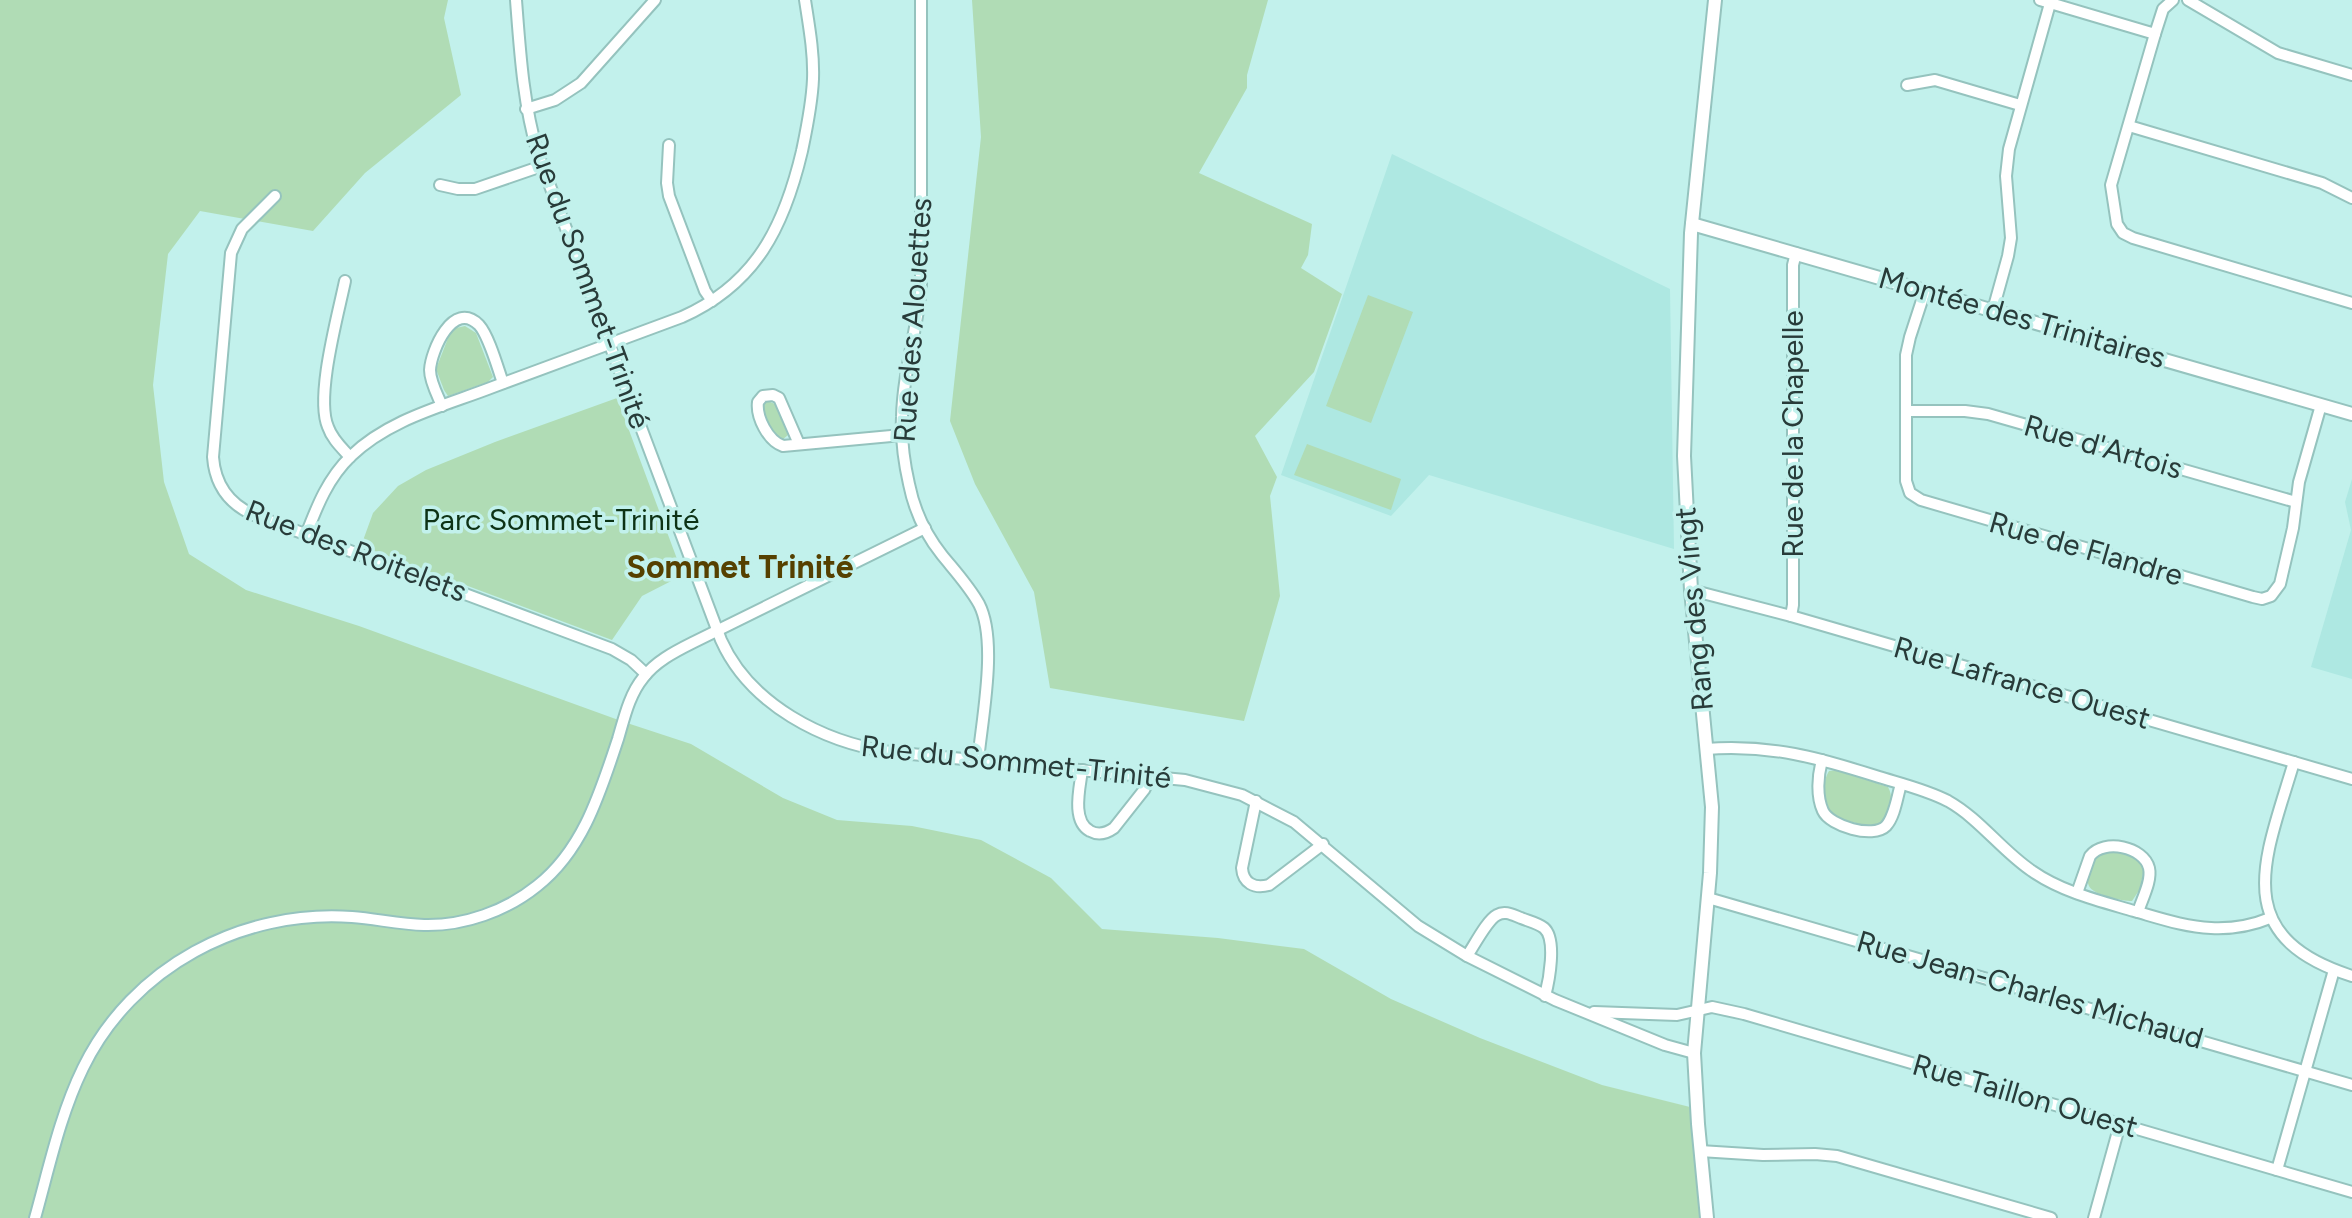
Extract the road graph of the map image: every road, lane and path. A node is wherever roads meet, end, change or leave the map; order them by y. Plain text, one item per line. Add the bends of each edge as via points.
1 (516, 0) edge
2 (655, 0) edge
3 (805, 0) edge
4 (921, 0) edge
5 (1715, 0) edge
6 (2173, 0) edge
7 (2188, 0) edge
8 (2047, 1) edge
9 (2155, 34) junction
10 (2352, 75) edge
11 (1907, 85) dead end
12 (2020, 105) junction
13 (526, 109) junction
14 (2129, 126) junction
15 (669, 145) dead end
16 (542, 166) junction
17 (440, 185) dead end
18 (275, 196) dead end
19 (2352, 198) edge
20 (1692, 224) junction
21 (1796, 253) junction
22 (345, 281) dead end
23 (1925, 291) junction
24 (712, 301) junction
25 (2352, 303) edge
26 (1993, 310) junction
27 (610, 344) junction
28 (503, 383) junction
29 (2321, 405) junction
30 (442, 406) junction
31 (1907, 411) junction
32 (2352, 414) edge
33 (902, 435) junction
34 (799, 444) junction
35 (350, 457) junction
36 (2296, 502) junction
37 (925, 528) junction
38 (306, 535) junction
39 (1691, 590) junction
40 (1791, 616) junction
41 (718, 631) junction
42 (646, 674) junction
43 (1706, 749) junction
44 (1822, 760) junction
45 (978, 761) junction
46 (2294, 762) junction
47 (1082, 770) junction
48 (1151, 776) junction
49 (2352, 779) edge
50 (1901, 784) junction
51 (1256, 801) junction
52 (1323, 844) junction
53 (2077, 893) junction
54 (1708, 898) junction
55 (2138, 912) junction
56 (2270, 918) junction
57 (1467, 956) junction
58 (2334, 970) junction
59 (2352, 976) edge
60 (1545, 996) junction
61 (1576, 1009) junction
62 (1697, 1009) junction
63 (1694, 1053) junction
64 (2305, 1071) junction
65 (2352, 1085) edge
66 (2120, 1124) junction
67 (1700, 1151) junction
68 (2277, 1170) junction
69 (2352, 1192) edge
70 (35, 1218) edge
71 (1707, 1218) edge
72 (2051, 1218) edge
73 (2094, 1218) edge

1 - 13 street, Rue du Sommet-Trinité
2 - 13 street via 581,83 555,100
3 - 24 street via 812,90 791,194 765,248
4 - 33 street, Rue des Alouettes via 921,290
5 - 20 street, Rang des Vingt
6 - 9 street via 2163,9
7 - 10 street via 2272,51
8 - 9 street
8 - 12 street
9 - 14 street
11 - 12 street via 1935,80
12 - 26 street via 2007,167 2010,247
13 - 16 street, Rue du Sommet-Trinité
14 - 19 street via 2322,183
14 - 25 street via 2111,189 2117,224 2126,235
15 - 24 street via 669,196
16 - 17 street via 475,189
16 - 27 street, Rue du Sommet-Trinité
18 - 38 street, Rue des Roitelets via 242,229 231,253 213,463 220,485 239,507
20 - 21 street, Montée des Trinitaires
20 - 39 street, Rang des Vingt via 1684,456
21 - 23 street, Montée des Trinitaires
21 - 40 street, Rue de la Chapelle
22 - 35 street via 324,408 328,429
23 - 26 street, Montée des Trinitaires
23 - 31 street, Rue de Flandre via 1907,349
24 - 27 street
26 - 29 street, Montée des Trinitaires
27 - 28 street
27 - 41 street, Rue du Sommet-Trinité
28 - 30 street
28 - 30 street via 480,326 468,319 455,320 445,329 430,368
29 - 32 street, Montée des Trinitaires
29 - 36 street, Rue de Flandre
30 - 35 street via 387,429
31 - 36 street, Rue d'Artois via 1988,414
31 - 36 street, Rue de Flandre via 1907,484 1918,499 2256,598 2268,597 2279,587
33 - 34 street
33 - 37 street, Rue des Alouettes via 912,496
34 - 34 street via 779,398 763,396 757,409 772,440
35 - 38 street via 325,489
37 - 41 street
37 - 45 street, Rue des Alouettes via 978,603 986,623 989,645
38 - 42 street, Rue des Roitelets via 612,649
39 - 40 street, Rue Lafrance Ouest
39 - 43 street, Rang des Vingt
40 - 46 street, Rue Lafrance Ouest
41 - 42 street
41 - 45 street, Rue du Sommet-Trinité via 753,684 812,730 877,750
42 - 70 street via 630,700 579,837 552,873 521,897 450,923 326,916 256,925 209,943 152,981 118,1016 85,1065
43 - 44 street via 1750,747
43 - 54 street, Rang des Vingt via 1712,807
44 - 50 street
44 - 50 street via 1824,813 1863,831 1887,824
45 - 47 street, Rue du Sommet-Trinité
46 - 49 street, Rue Lafrance Ouest
46 - 56 street via 2265,869
47 - 48 street, Rue du Sommet-Trinité
47 - 48 street via 1080,818 1087,829 1099,833 1114,828
48 - 51 street, Rue du Sommet-Trinité via 1206,784
50 - 53 street via 1951,803 2027,867
51 - 52 street, Rue du Sommet-Trinité
51 - 52 street via 1242,868 1250,884 1269,885
52 - 57 street, Rue du Sommet-Trinité via 1410,920
53 - 55 street
53 - 55 street via 2093,851 2107,845 2126,849 2144,858 2149,869
54 - 62 street, Rang des Vingt
54 - 64 street, Rue Jean-Charles Michaud
55 - 56 street via 2210,928 2247,926
56 - 58 street via 2295,949
57 - 60 street, Rue du Sommet-Trinité
57 - 60 street via 1498,914 1539,925 1551,941
58 - 59 street
58 - 64 street
60 - 61 street, Rue du Sommet-Trinité
61 - 62 street, Rue du Sommet-Trinité via 1685,1015
61 - 63 street, Rue du Sommet-Trinité
62 - 63 street, Rang des Vingt
62 - 66 street, Rue Taillon Ouest via 1744,1014
63 - 67 street, Rang des Vingt
64 - 65 street, Rue Jean-Charles Michaud
64 - 68 street
66 - 68 street, Rue Taillon Ouest
66 - 73 street
67 - 71 street, Rang des Vingt
67 - 72 street via 1837,1156
68 - 69 street, Rue Taillon Ouest

